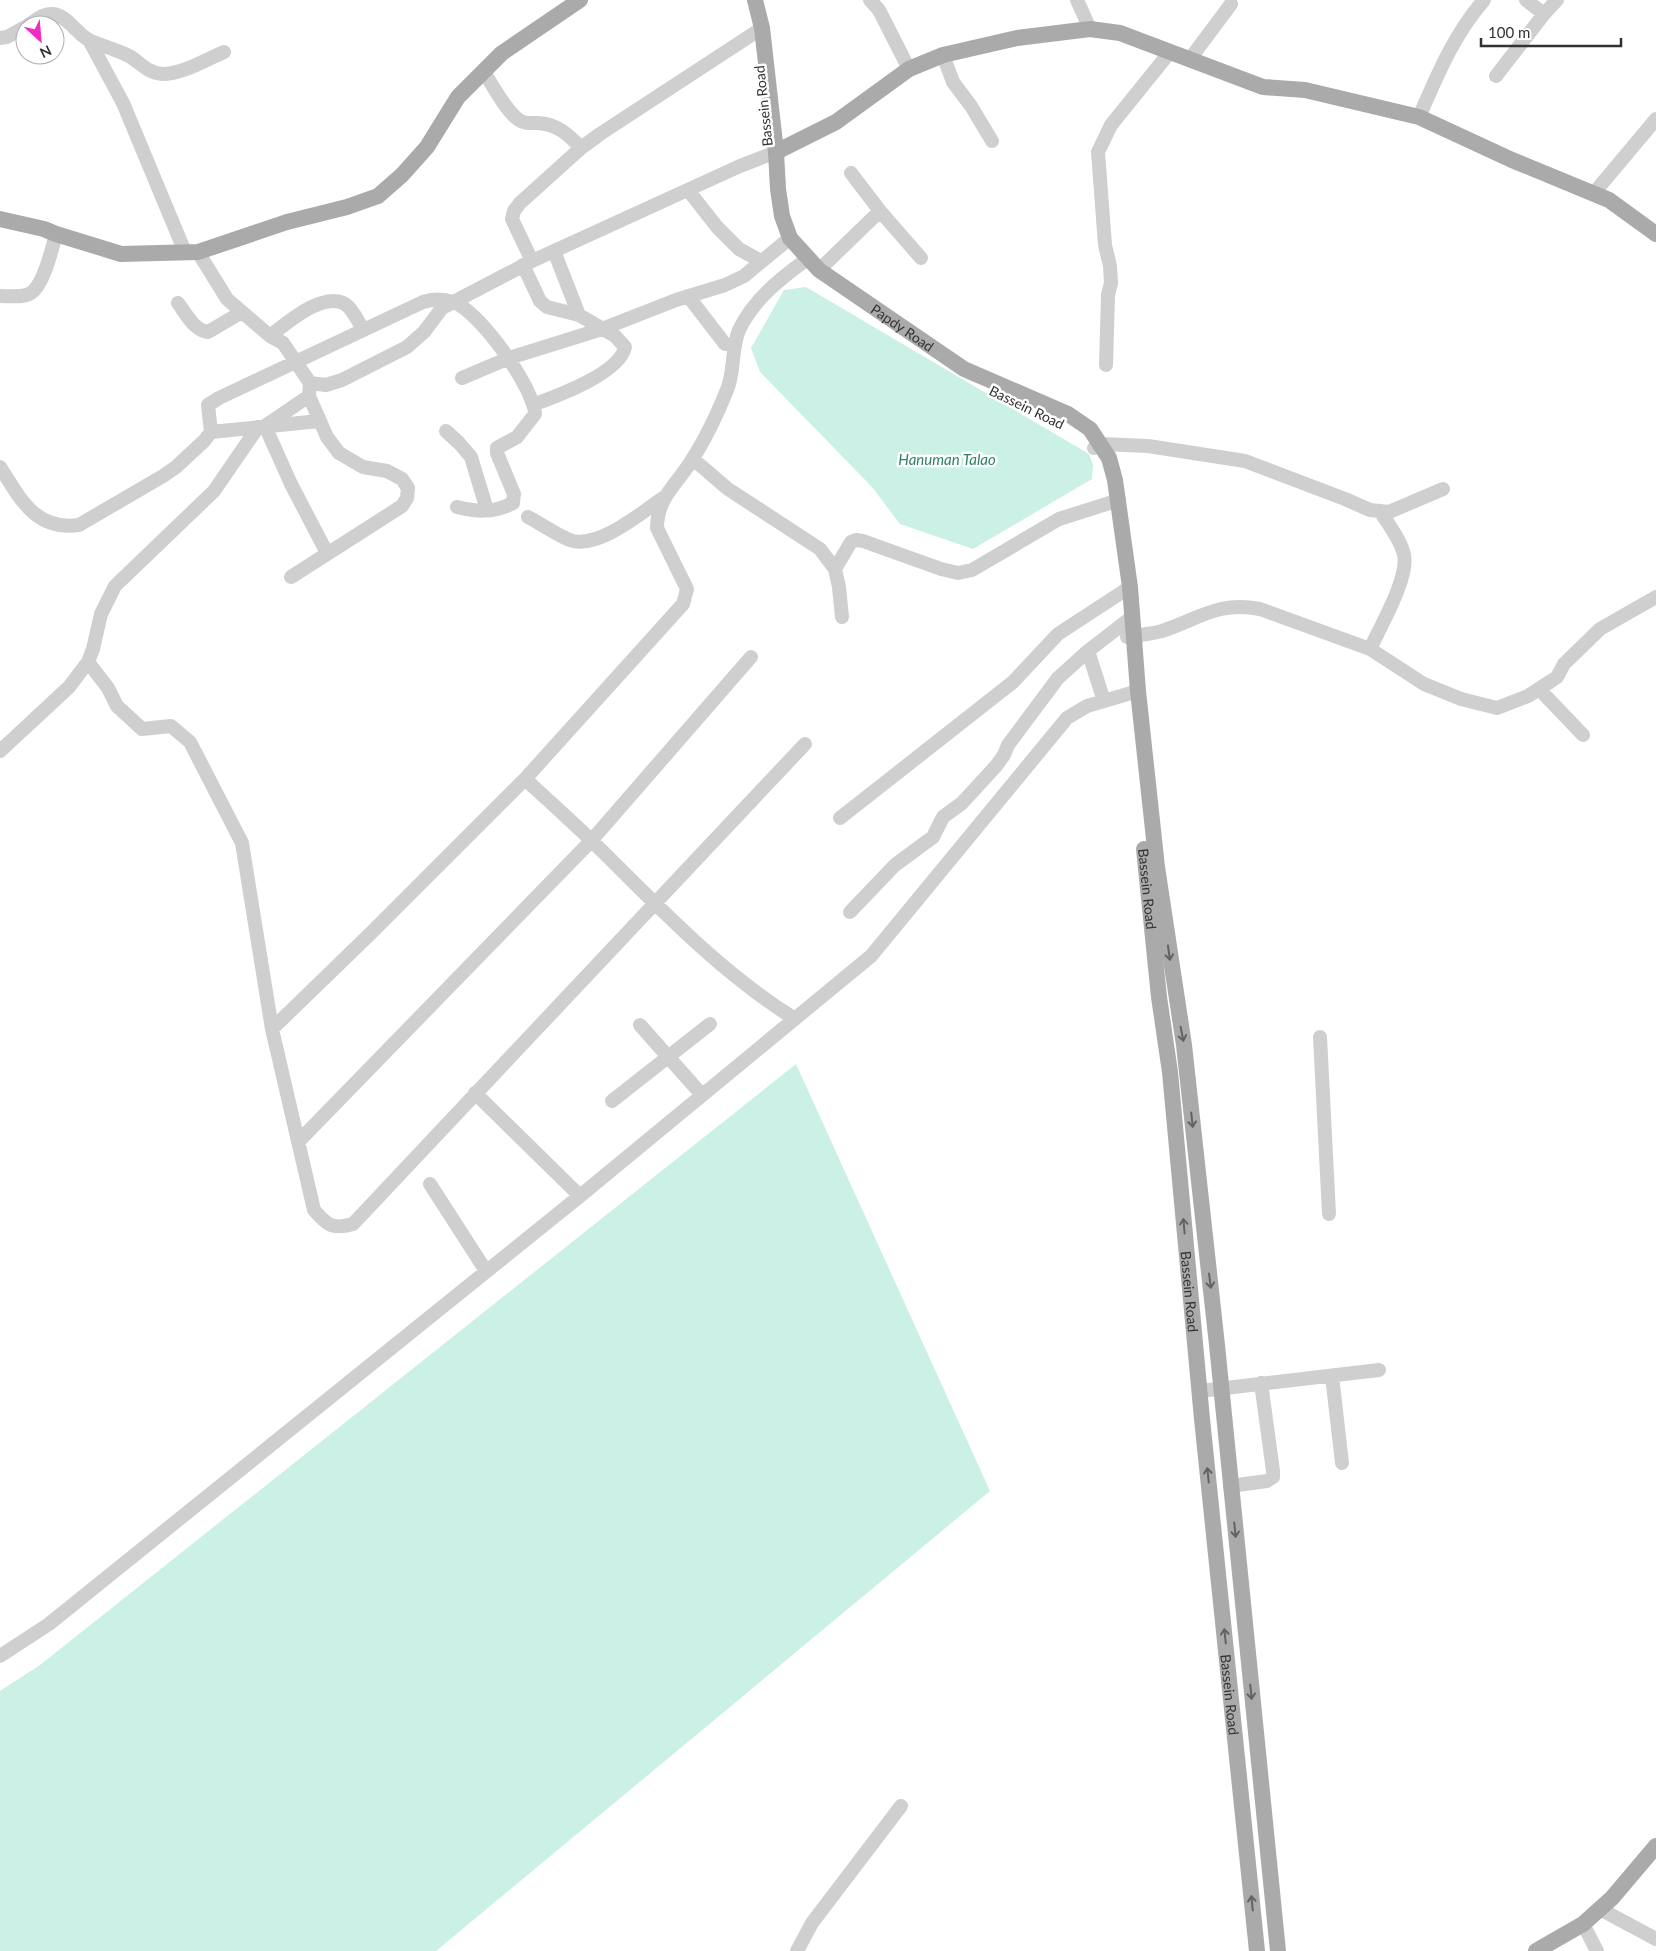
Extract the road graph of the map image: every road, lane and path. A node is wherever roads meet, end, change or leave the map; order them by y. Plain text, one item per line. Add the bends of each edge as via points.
1 (580, 0) edge
2 (746, 0) edge
3 (755, 0) edge
4 (870, 0) edge
5 (1078, 0) edge
6 (1484, 0) edge
7 (1526, 0) edge
8 (1557, 0) edge
9 (1231, 4) dead end
10 (51, 7) edge
11 (1544, 14) junction
12 (1090, 29) junction
13 (758, 30) junction
14 (15, 33) edge
15 (0, 38) edge
16 (89, 40) junction
17 (224, 52) dead end
18 (1170, 52) junction
19 (943, 55) junction
20 (1190, 59) junction
21 (909, 69) junction
22 (484, 72) junction
23 (1496, 76) dead end
24 (1419, 117) junction
25 (1656, 119) edge
26 (992, 140) dead end
27 (581, 148) junction
28 (772, 154) junction
29 (851, 173) dead end
30 (688, 190) junction
31 (1594, 193) junction
32 (880, 211) junction
33 (0, 219) edge
34 (56, 234) junction
35 (1656, 234) edge
36 (787, 241) junction
37 (554, 251) junction
38 (191, 252) junction
39 (921, 258) dead end
40 (804, 261) junction
41 (761, 262) junction
42 (528, 263) junction
43 (819, 270) junction
44 (0, 296) edge
45 (688, 296) junction
46 (454, 302) junction
47 (178, 303) dead end
48 (242, 312) junction
49 (579, 315) junction
50 (602, 329) junction
51 (363, 330) junction
52 (270, 336) junction
53 (725, 344) dead end
54 (509, 358) junction
55 (296, 361) junction
56 (1106, 365) dead end
57 (462, 378) dead end
58 (309, 389) junction
59 (535, 404) junction
60 (319, 421) junction
61 (262, 427) junction
62 (446, 431) dead end
63 (211, 432) junction
64 (1098, 446) junction
65 (693, 459) junction
66 (1, 470) edge
67 (1443, 489) dead end
68 (663, 498) junction
69 (1115, 501) junction
70 (457, 507) dead end
71 (487, 510) junction
72 (1380, 511) junction
73 (528, 517) dead end
74 (328, 554) junction
75 (835, 569) junction
76 (290, 577) dead end
77 (1127, 589) junction
78 (1656, 597) edge
79 (842, 617) dead end
80 (1130, 628) junction
81 (1370, 649) junction
82 (1088, 651) junction
83 (751, 657) dead end
84 (88, 662) junction
85 (1539, 689) junction
86 (1134, 692) junction
87 (1104, 701) junction
88 (1583, 735) dead end
89 (805, 744) dead end
90 (0, 751) edge
91 (526, 779) junction
92 (840, 818) dead end
93 (591, 841) junction
94 (654, 904) junction
95 (850, 912) dead end
96 (795, 1019) junction
97 (710, 1024) dead end
98 (640, 1026) dead end
99 (272, 1029) junction
100 (1320, 1037) dead end
101 (668, 1057) junction
102 (475, 1093) junction
103 (702, 1095) junction
104 (612, 1101) dead end
105 (298, 1142) junction
106 (430, 1184) dead end
107 (580, 1196) junction
108 (1200, 1199) junction
109 (1182, 1201) junction
110 (1329, 1214) dead end
111 (486, 1271) junction
112 (1380, 1370) dead end
113 (1332, 1376) junction
114 (1261, 1383) junction
115 (1220, 1388) junction
116 (1200, 1391) junction
117 (1342, 1462) dead end
118 (1230, 1486) junction
119 (0, 1656) edge
120 (900, 1806) dead end
121 (1656, 1846) edge
122 (1267, 1852) junction
123 (1247, 1855) junction
124 (1600, 1909) junction
125 (1582, 1924) junction
126 (1656, 1938) edge
127 (797, 1951) edge
128 (1257, 1951) edge
129 (1275, 1951) edge
130 (1536, 1951) edge
131 (1597, 1951) edge

1 - 22 main road via 502,53
2 - 13 main road
3 - 13 main road
4 - 21 street via 879,10
5 - 12 street
6 - 24 street via 1448,52
7 - 11 street
8 - 11 street
9 - 20 street
10 - 16 street
11 - 23 street
12 - 18 main road via 1120,33
12 - 19 main road via 1017,38
13 - 27 street
13 - 28 main road, Papdy Road
14 - 15 street
16 - 17 street via 130,56 147,70 161,74 177,72
16 - 38 street
18 - 20 main road
18 - 56 street via 1110,124 1098,152 1105,245 1112,283 1108,295
19 - 21 main road
19 - 26 street via 953,82
20 - 24 main road via 1263,86 1305,90
21 - 28 main road via 836,122
22 - 27 street via 519,120 528,124 556,126
22 - 38 main road via 458,97 427,147 378,196
24 - 31 main road
25 - 31 street
27 - 42 street via 514,212 512,219
28 - 30 street
28 - 36 main road, Papdy Road
29 - 32 street
30 - 37 street
30 - 41 street via 739,249
31 - 35 main road
32 - 39 street
32 - 43 street
33 - 34 main road via 44,228
34 - 38 main road via 121,254
34 - 44 street via 38,286 22,296
36 - 40 main road, Papdy Road
36 - 41 street
37 - 42 street
37 - 49 street
38 - 48 street via 227,299
40 - 43 main road, Papdy Road
40 - 64 main road, Bassein Road via 814,276 954,372 1043,413
40 - 65 street via 775,282 739,330 728,389
41 - 45 street via 744,276 725,285
42 - 46 street
42 - 49 street via 540,301
43 - 64 main road, Papdy Road via 964,369 1068,414 1090,429
45 - 50 street
45 - 53 street
46 - 51 street via 432,299
46 - 54 street via 492,335
46 - 58 street via 442,308 424,332 407,347 342,380
47 - 48 street via 194,324 208,332
48 - 52 street
49 - 50 street
50 - 54 street
50 - 59 street via 622,342 624,353 607,369 574,390
51 - 52 street via 344,303 322,302 308,308
51 - 55 street
52 - 55 street via 283,343
54 - 57 street
54 - 59 street
55 - 58 street
55 - 63 street via 208,405
58 - 60 street
58 - 61 street
59 - 71 street via 535,414 517,437 497,448 514,494 513,503
60 - 61 street
60 - 74 street via 344,456 362,467 387,471 402,479 408,488 402,506
61 - 63 street
61 - 74 street
61 - 84 street via 214,491 115,586 101,614
62 - 71 street via 471,457
63 - 66 street via 176,467 79,525 41,519 23,502
64 - 69 main road, Bassein Road via 1109,458
64 - 72 street via 1148,446 1245,461 1370,510
65 - 68 street
65 - 75 street via 728,489 820,549
67 - 72 street via 1389,512
68 - 73 street via 619,528 585,542 572,541
68 - 91 street via 657,528 687,589 682,604
69 - 75 street via 1060,519 993,558 958,573 856,540 851,542
69 - 77 main road, Bassein Road
70 - 71 street via 478,512
72 - 81 street via 1401,545 1405,566 1402,580
74 - 76 street
75 - 79 street
77 - 80 main road, Bassein Road
77 - 92 street via 1058,634 1013,682
78 - 85 street via 1600,629 1564,664 1557,677
80 - 81 street via 1161,631 1209,611 1244,606
80 - 82 street
80 - 86 main road, Bassein Road
81 - 85 street via 1424,684 1461,699 1497,708
82 - 87 street
82 - 95 street via 1058,678 996,766 962,803 943,817 933,836 895,865
83 - 93 street
84 - 90 street via 69,686
84 - 99 street via 117,706 142,730 171,726 190,742 242,843
85 - 88 street
86 - 87 street
86 -> 108 main road, Bassein Road via 1184,1045
86 - 109 main road, Bassein Road via 1148,889
87 - 96 street via 1087,706 1067,718 871,956
89 - 94 street
91 - 93 street
91 - 99 street
93 - 94 street
93 - 105 street
94 - 96 street via 728,972
94 - 102 street
96 - 103 street
97 - 101 street
98 - 101 street
99 - 105 street
100 - 110 street
101 - 103 street
101 - 104 street
102 - 105 street via 353,1224 341,1227 325,1223 314,1210
102 - 107 street
103 - 107 street
106 - 111 street
107 - 111 street
108 - 109 main road
108 -> 115 main road, Bassein Road
116 -> 109 main road, Bassein Road
111 - 119 street via 48,1624
112 - 113 street
113 - 114 street
113 - 117 street
114 - 115 street
114 - 118 street via 1273,1477 1267,1481
115 - 116 street
115 - 118 main road, Bassein Road
123 -> 116 main road, Bassein Road
118 -> 122 main road, Bassein Road
120 - 127 street via 812,1923
121 - 124 main road
122 - 123 main road
122 - 129 main road, Bassein Road
128 -> 123 main road, Bassein Road
124 - 125 main road
124 - 126 street
125 - 130 main road
125 - 131 street

